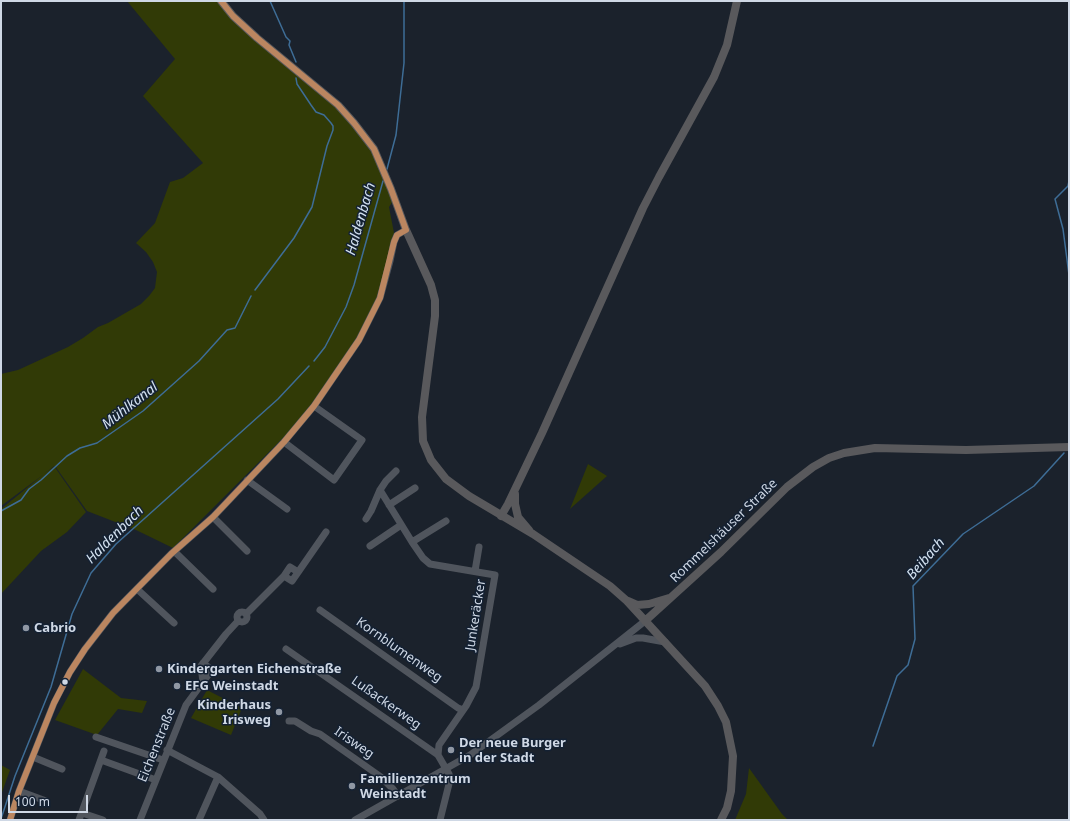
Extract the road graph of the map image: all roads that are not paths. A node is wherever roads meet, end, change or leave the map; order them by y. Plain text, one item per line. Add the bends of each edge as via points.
1 (221, 1) edge
2 (737, 1) edge
3 (406, 230) junction
4 (314, 406) junction
5 (284, 442) junction
6 (1068, 447) edge
7 (396, 471) dead end
8 (247, 480) junction
9 (415, 488) dead end
10 (515, 489) junction
11 (380, 490) junction
12 (389, 505) junction
13 (287, 509) dead end
14 (213, 516) junction
15 (501, 516) junction
16 (366, 519) dead end
17 (446, 521) dead end
18 (401, 525) junction
19 (326, 532) dead end
20 (533, 534) junction
21 (412, 542) junction
22 (370, 546) dead end
23 (479, 547) dead end
24 (248, 551) dead end
25 (175, 552) junction
26 (475, 571) junction
27 (137, 589) junction
28 (213, 589) dead end
29 (671, 598) junction
30 (627, 601) junction
31 (320, 610) dead end
32 (645, 621) junction
33 (174, 623) dead end
34 (665, 642) junction
35 (612, 647) junction
36 (286, 649) dead end
37 (463, 710) junction
38 (289, 721) dead end
39 (96, 737) dead end
40 (167, 750) junction
41 (104, 751) dead end
42 (438, 755) junction
43 (32, 757) junction
44 (101, 760) junction
45 (163, 760) junction
46 (62, 769) dead end
47 (446, 769) junction
48 (218, 777) junction
49 (156, 780) junction
50 (19, 791) junction
51 (398, 796) junction
52 (46, 802) dead end
53 (81, 817) edge
54 (261, 818) edge
55 (10, 820) edge
56 (103, 820) edge
57 (140, 820) edge
58 (200, 820) edge
59 (355, 820) edge
60 (440, 820) edge
61 (721, 820) edge

1 - 3 main road via 233,16 338,105 354,123 374,149
2 - 10 main road via 727,44 714,77 643,208
3 - 4 street via 398,235 394,242 380,298 359,340
3 - 15 main road via 431,285 435,300 422,417 423,441 431,460 446,479
4 - 5 street
4 - 5 street via 362,440 334,480
5 - 8 street
6 - 29 main road, Rommelshäuser Straße via 966,450 876,448 829,458 813,466 787,487
7 - 11 street
8 - 13 street
8 - 14 street
9 - 12 street
10 - 15 main road
10 - 20 main road via 518,517
11 - 12 street, Junkeräcker
11 - 16 street
12 - 18 street, Junkeräcker
14 - 24 street
14 - 25 street
15 - 20 main road
17 - 21 street
18 - 21 street, Junkeräcker
18 - 22 street
19 - 40 street, Eichenstraße via 298,572 290,567 246,614 238,614 238,621 203,663 203,682 186,705
20 - 30 main road via 610,586
21 - 26 street, Junkeräcker via 430,564
23 - 26 street
25 - 27 street
25 - 28 street
26 - 37 street, Junkeräcker via 496,575 478,679 473,694
27 - 33 street
27 - 43 street via 113,613 85,648 54,702
29 - 30 main road via 649,604
29 - 32 main road, Rommelshäuser Straße
30 - 32 main road
31 - 37 street, Kornblumenweg
32 - 34 main road
32 - 35 street, Rommelshäuser Straße
34 - 35 street via 636,638
34 - 61 main road via 705,686 726,722 733,756 733,774 728,802
35 - 47 street, Rommelshäuser Straße via 511,727
36 - 42 street, Lußackerweg
37 - 42 street, Junkeräcker via 439,745
38 - 51 street, Irisweg via 295,721 320,734 381,777
39 - 45 street
40 - 45 street, Eichenstraße
40 - 48 street
41 - 44 street
42 - 47 street, Lußackerweg
43 - 46 street
43 - 50 street
44 - 49 street
44 - 53 street
45 - 49 street, Eichenstraße
47 - 51 street, Rommelshäuser Straße
47 - 60 street via 450,780
48 - 54 street
48 - 58 street
49 - 57 street, Eichenstraße
50 - 52 street
50 - 55 street
51 - 59 street, Rommelshäuser Straße
53 - 56 street

